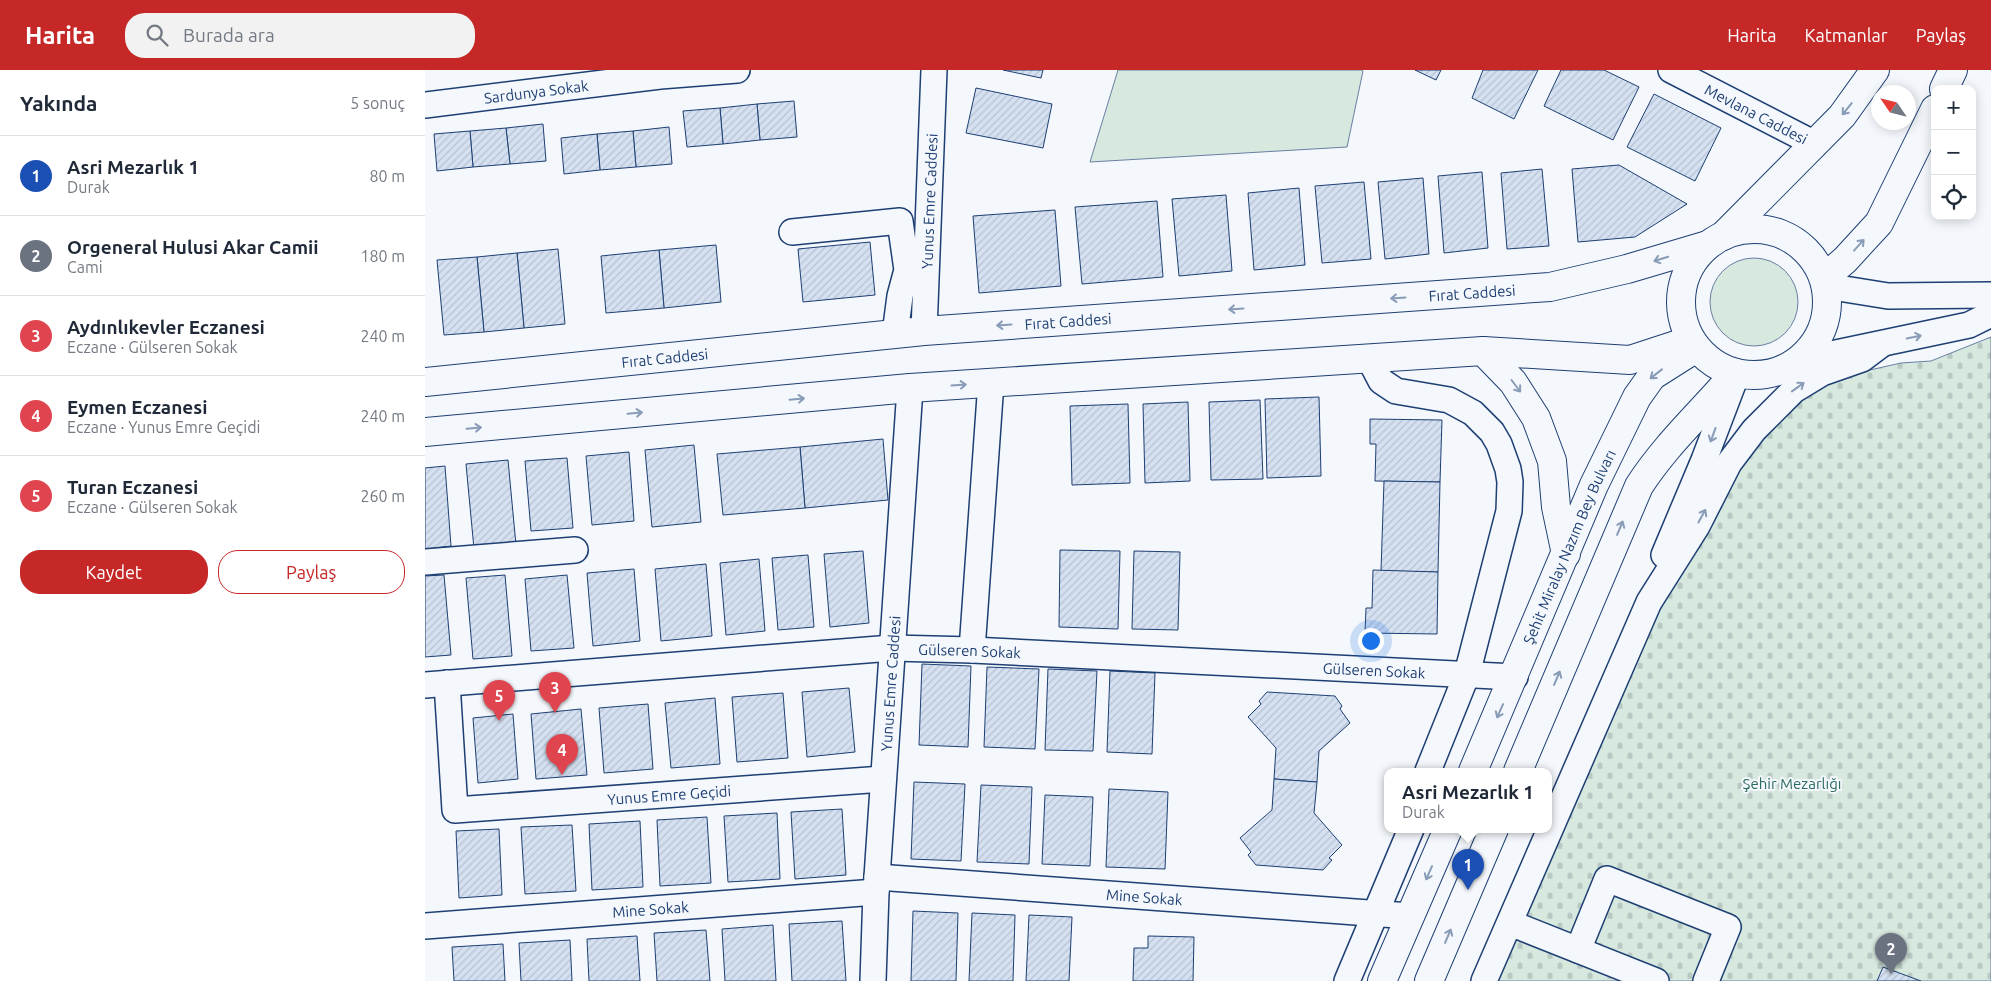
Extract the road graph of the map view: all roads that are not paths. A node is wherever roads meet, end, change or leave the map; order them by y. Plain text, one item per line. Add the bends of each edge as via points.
1 (737, 70) edge
2 (935, 70) edge
3 (1671, 70) edge
4 (1875, 70) edge
5 (1953, 70) edge
6 (660, 73) edge
7 (1947, 85) edge
8 (425, 105) edge
9 (1931, 117) edge
10 (1815, 144) junction
11 (792, 232) dead end
12 (1715, 241) junction
13 (1825, 282) junction
14 (1991, 295) edge
15 (1991, 314) edge
16 (924, 331) junction
17 (895, 334) junction
18 (1694, 344) junction
19 (1882, 344) junction
20 (1483, 351) junction
21 (1369, 358) junction
22 (1798, 361) junction
23 (1736, 373) junction
24 (425, 382) edge
25 (991, 382) junction
26 (910, 388) junction
27 (425, 432) edge
28 (575, 550) dead end
29 (1566, 554) junction
30 (425, 562) edge
31 (1649, 602) junction
32 (892, 648) junction
33 (972, 650) junction
34 (1467, 674) junction
35 (1515, 677) junction
36 (436, 684) edge
37 (1429, 768) edge
38 (1474, 768) edge
39 (1519, 768) edge
40 (883, 779) junction
41 (1552, 826) edge
42 (1409, 833) edge
43 (1446, 833) edge
44 (1492, 833) edge
45 (1549, 833) edge
46 (876, 885) junction
47 (1376, 913) junction
48 (1411, 916) junction
49 (1510, 923) junction
50 (425, 926) edge
51 (1578, 950) junction
52 (873, 981) edge
53 (1347, 981) edge
54 (1382, 981) edge
55 (1429, 981) edge
56 (1484, 981) edge
57 (1656, 981) edge
58 (1706, 981) edge

1 - 6 street, Sardunya Sokak
2 - 16 street, Yunus Emre Caddesi
3 - 10 street, Mevlana Caddesi
4 -> 10 main road via 1847,109
5 - 7 main road
6 - 8 street, Sardunya Sokak
13 -> 9 main road via 1879,223
10 - 12 main road
11 - 17 street via 900,221 907,270
12 - 13 main road via 1741,230 1769,230 1787,236 1809,254
12 -> 16 main road, Fırat Caddesi via 1627,269 1550,287
12 - 18 main road via 1693,262 1683,284 1682,312
13 - 14 street via 1889,296
13 - 22 main road via 1827,303 1823,328
19 -> 15 street via 1969,325
16 - 17 main road, Fırat Caddesi
17 - 24 main road, Fırat Caddesi
18 - 20 main road via 1629,360
18 - 23 main road via 1718,366
18 -> 29 main road, Şehit Miralay Nazım Bey Bulvarı via 1645,385 1594,485
19 - 22 street
31 -> 19 street via 1697,526 1729,464 1759,424 1805,382 1861,359
20 - 21 main road
20 -> 29 main road via 1513,382 1537,418 1551,461
21 - 25 main road
21 - 34 street via 1381,381 1396,391 1449,400 1473,413 1492,432 1508,469 1509,511
22 - 23 main road via 1772,373
23 -> 31 street via 1651,588
39 -> 23 main road via 1639,486 1666,448
26 -> 25 main road
25 - 33 street
27 -> 26 main road
26 - 32 street, Yunus Emre Caddesi
28 - 30 street
29 - 35 main road, Şehit Miralay Nazım Bey Bulvarı
31 - 41 street
32 - 33 street, Gülseren Sokak
32 - 36 street, Gülseren Sokak
32 - 40 street, Yunus Emre Caddesi
33 - 34 street, Gülseren Sokak
34 - 35 street, Gülseren Sokak
34 - 37 street
35 -> 38 main road, Şehit Miralay Nazım Bey Bulvarı
36 - 40 street, Yunus Emre Geçidi via 455,810
40 - 46 street, Yunus Emre Caddesi
42 - 47 street
43 -> 48 main road
55 -> 44 main road
45 - 49 street
46 - 47 street, Mine Sokak
46 - 50 street, Mine Sokak
46 - 52 street, Yunus Emre Caddesi
47 - 48 street, Mine Sokak
47 - 53 street
48 - 54 main road
49 - 51 street
49 - 56 street
51 - 57 street
51 - 58 street via 1607,878 1728,927

